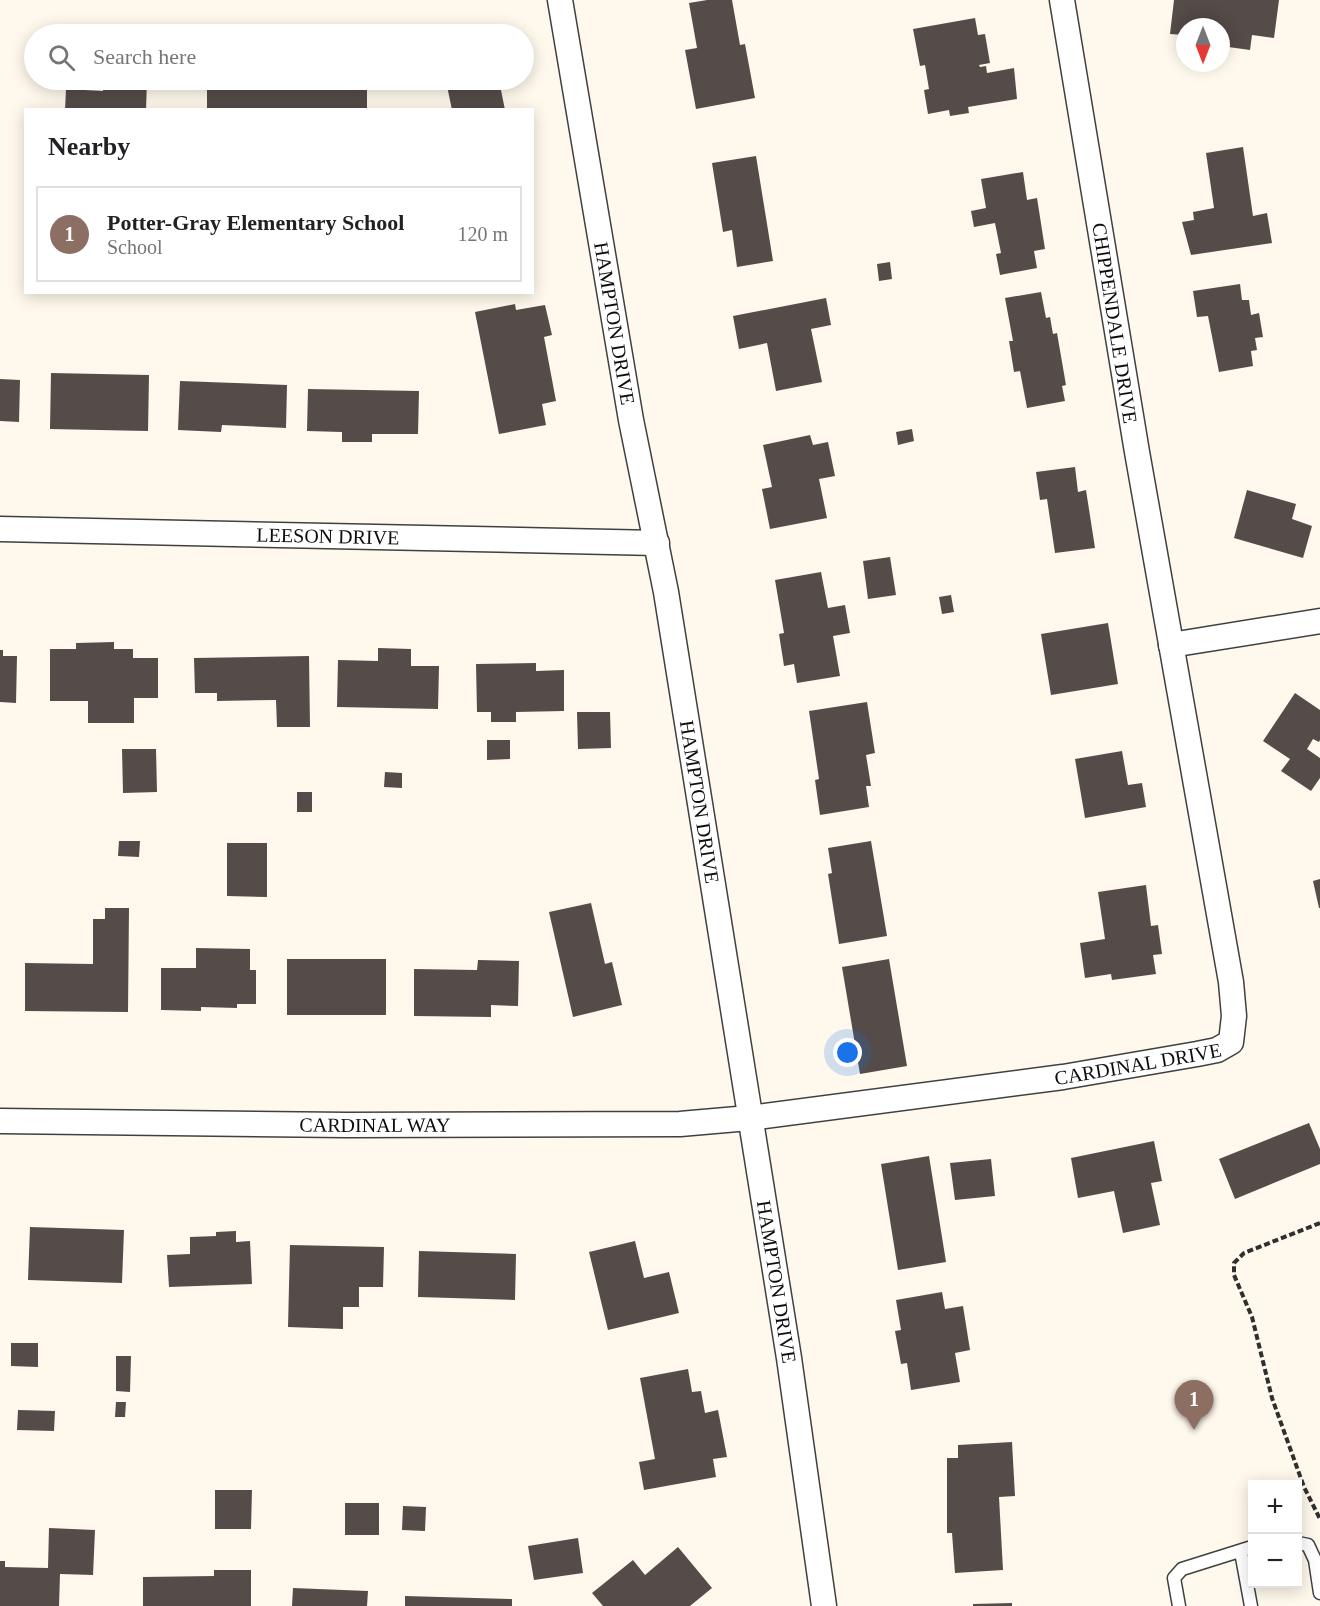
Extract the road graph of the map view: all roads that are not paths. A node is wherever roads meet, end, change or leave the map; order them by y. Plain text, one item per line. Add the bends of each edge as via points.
1 (560, 0) edge
2 (1062, 0) edge
3 (0, 529) edge
4 (657, 543) junction
5 (1320, 621) edge
6 (1171, 645) junction
7 (749, 1118) junction
8 (0, 1121) edge
9 (1302, 1544) edge
10 (1247, 1549) edge
11 (1320, 1593) edge
12 (824, 1606) edge
13 (1179, 1606) edge
14 (1251, 1606) edge

1 - 4 street, HAMPTON DRIVE via 631,420
2 - 6 street, CHIPPENDALE DRIVE
3 - 4 street, LEESON DRIVE
4 - 7 street, HAMPTON DRIVE
5 - 6 street
6 - 7 street, CARDINAL DRIVE via 1232,982 1231,1042 1217,1050 1063,1077
7 - 8 street, CARDINAL WAY via 656,1124
7 - 12 street, HAMPTON DRIVE via 789,1358
9 - 11 lane via 1308,1545 1315,1560
10 - 13 lane via 1182,1569 1174,1578
10 - 14 lane

